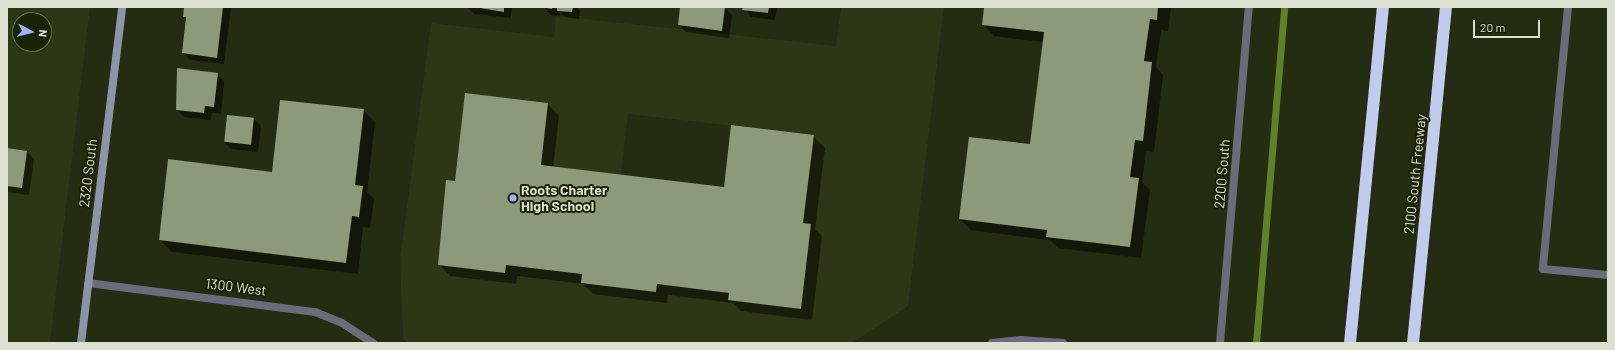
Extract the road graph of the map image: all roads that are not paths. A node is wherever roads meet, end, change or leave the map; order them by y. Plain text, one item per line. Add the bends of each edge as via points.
1 (122, 7) edge
2 (1249, 7) edge
3 (1383, 7) edge
4 (1446, 7) edge
5 (1568, 7) edge
6 (1608, 275) edge
7 (88, 283) junction
8 (369, 342) edge
9 (1049, 342) edge
10 (81, 343) edge
11 (992, 343) edge
12 (1063, 343) edge
13 (1220, 343) edge
14 (1350, 343) edge
15 (1413, 343) edge

1 - 7 street, 2320 South
2 - 13 street, 2200 South
3 - 14 highway
4 - 15 highway, 2100 South Freeway
5 - 6 street via 1543,269
7 - 8 street, 1300 West via 315,312 342,323
7 - 10 street, 2320 South
9 - 11 street via 1021,340
9 - 12 street

